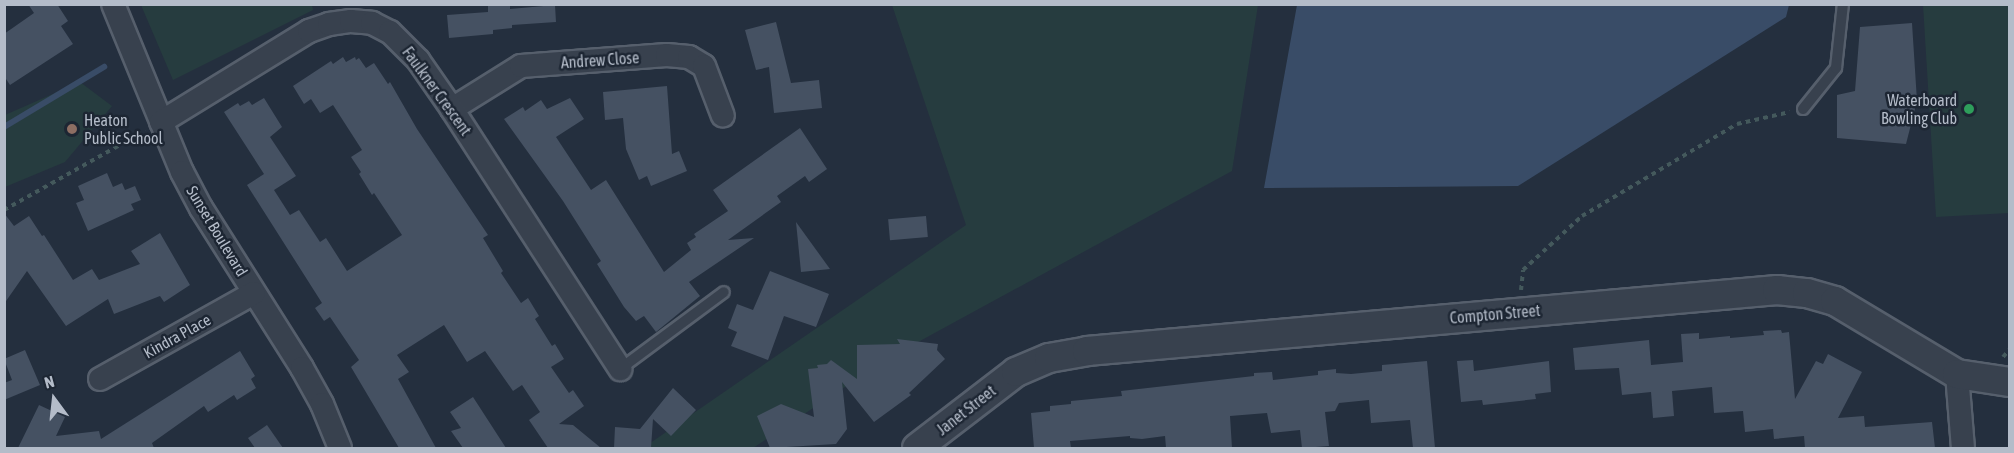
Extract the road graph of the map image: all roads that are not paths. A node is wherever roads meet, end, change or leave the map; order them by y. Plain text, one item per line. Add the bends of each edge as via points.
1 (113, 4) edge
2 (1843, 4) edge
3 (452, 109) junction
4 (1803, 109) road end
5 (723, 116) dead end
6 (161, 122) junction
7 (724, 292) dead end
8 (254, 294) junction
9 (620, 369) joint
10 (1016, 372) joint
11 (1957, 374) junction
12 (100, 379) dead end
13 (2010, 382) edge
14 (340, 448) edge
15 (917, 448) edge
16 (1963, 448) edge

1 - 6 street, Sunset Boulevard
2 - 4 lane via 1836,68
3 - 5 street, Andrew Close via 521,66 667,55 689,57 704,66
3 - 6 street, Faulkner Crescent via 418,60 390,32 372,23 351,21 309,31
3 - 9 street, Faulkner Crescent
6 - 8 street, Sunset Boulevard via 201,208
7 - 9 lane
8 - 12 street, Kindra Place
8 - 14 street, Sunset Boulevard via 322,404
10 - 11 street, Compton Street via 1049,358 1087,351 1777,290 1835,301
10 - 15 street, Janet Street
11 - 13 street
11 - 16 street

